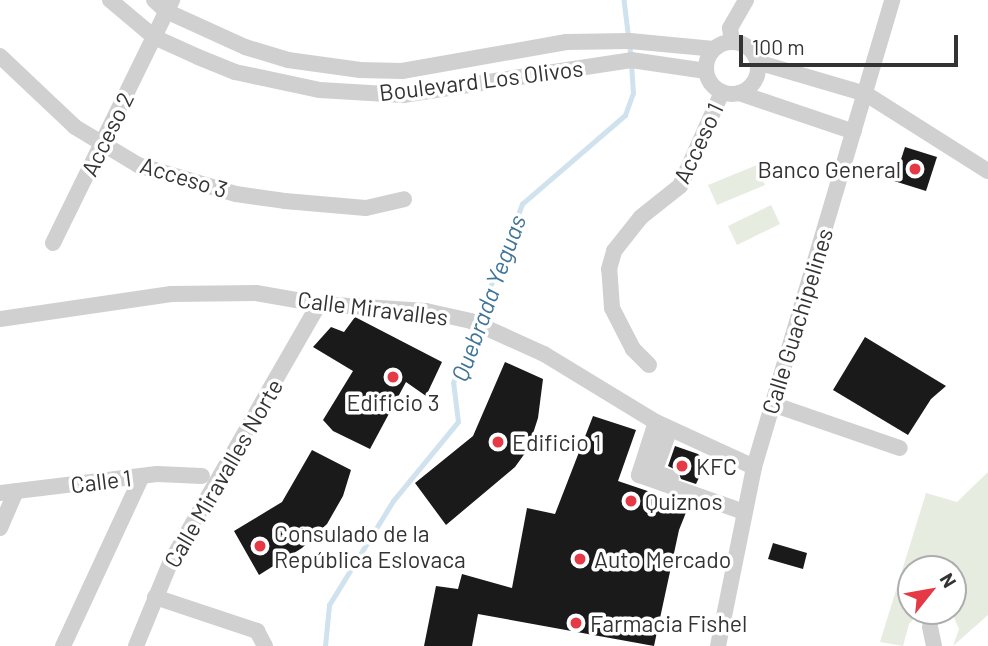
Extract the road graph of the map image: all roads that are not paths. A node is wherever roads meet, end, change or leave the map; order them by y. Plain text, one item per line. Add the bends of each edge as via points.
1 (110, 0) edge
2 (746, 0) edge
3 (892, 0) edge
4 (161, 14) edge
5 (732, 42) junction
6 (714, 49) junction
7 (0, 56) edge
8 (757, 62) junction
9 (437, 63) junction
10 (706, 71) junction
11 (435, 89) junction
12 (722, 92) junction
13 (739, 93) junction
14 (866, 94) junction
15 (853, 132) junction
16 (101, 145) junction
17 (988, 171) edge
18 (404, 199) dead end
19 (53, 243) dead end
20 (319, 304) junction
21 (0, 319) edge
22 (649, 365) dead end
23 (772, 404) junction
24 (663, 425) junction
25 (900, 448) dead end
26 (754, 467) junction
27 (142, 475) junction
28 (202, 475) dead end
29 (8, 492) edge
30 (745, 510) junction
31 (0, 528) edge
32 (155, 597) junction
33 (930, 626) dead end
34 (63, 646) edge
35 (136, 646) edge
36 (265, 646) edge
37 (718, 646) edge
38 (934, 646) edge

1 - 4 street, Boulevard Los Olivos
2 - 5 street via 730,28
3 - 14 street, Calle Guachipelines
4 - 9 street, Boulevard Los Olivos via 245,47 314,65 402,71
4 - 11 street, Boulevard Los Olivos via 235,72 320,90 403,95
4 - 16 street, Acceso 2
5 - 6 street
5 - 8 street via 743,45
6 - 9 street, Boulevard Los Olivos via 630,41 566,42
6 - 10 street
7 - 16 street, Acceso 3 via 38,95
8 - 13 street via 754,82
8 - 14 street
9 - 11 street
10 - 11 street, Boulevard Los Olivos via 631,60
10 - 12 street via 711,84
12 - 13 street
12 - 22 street, Acceso 1 via 680,186 641,217 614,251 609,269 612,307 633,349
13 - 15 street
14 - 15 street, Calle Guachipelines
14 - 17 street
15 - 23 street, Calle Guachipelines
16 - 18 street, Acceso 3 via 138,165 236,194 356,208
16 - 19 street, Acceso 2
20 - 21 street, Calle Miravalles via 256,293 171,295
20 - 24 street, Calle Miravalles via 426,312 478,324 544,354
20 - 32 street, Calle Miravalles Norte
23 - 25 street
23 - 26 street, Calle Guachipelines
24 - 26 street, Calle Miravalles
24 - 30 street via 654,472
26 - 30 street, Calle Guachipelines
27 - 28 street, Calle 1
27 - 29 street, Calle 1
27 - 34 street
29 - 31 street
30 - 37 street, Calle Guachipelines
32 - 35 street, Calle Miravalles Norte
32 - 36 street via 257,631
33 - 38 street

